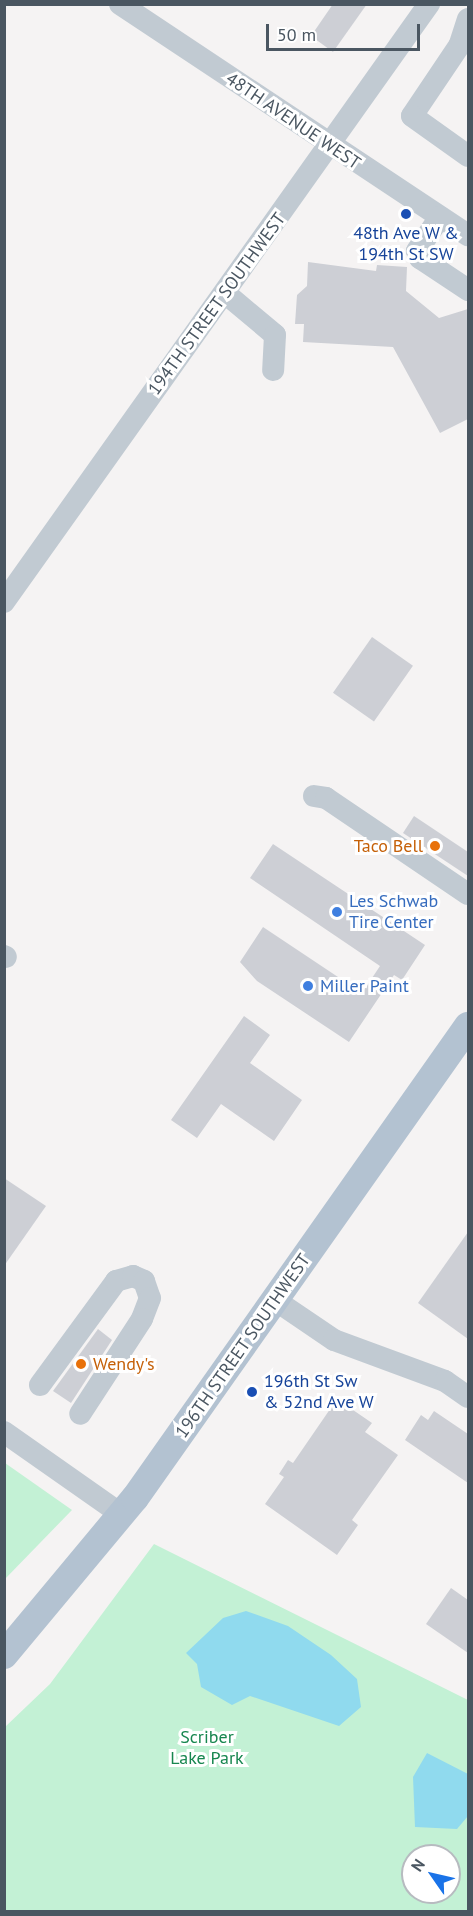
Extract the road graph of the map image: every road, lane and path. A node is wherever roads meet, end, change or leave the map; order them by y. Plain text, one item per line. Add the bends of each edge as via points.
1 (120, 4) edge
2 (429, 4) edge
3 (468, 19) edge
4 (330, 146) junction
5 (468, 156) edge
6 (440, 217) junction
7 (468, 235) edge
8 (468, 290) edge
9 (225, 293) junction
10 (273, 370) dead end
11 (6, 597) edge
12 (314, 796) dead end
13 (468, 894) edge
14 (468, 1026) edge
15 (276, 1300) junction
16 (40, 1386) dead end
17 (468, 1397) edge
18 (80, 1414) dead end
19 (4, 1432) edge
20 (122, 1515) junction
21 (4, 1655) edge

1 - 4 street, 48TH AVENUE WEST
2 - 4 street, 194TH STREET SOUTHWEST
3 - 5 street via 459,46 412,116
4 - 6 street, 48TH AVENUE WEST
4 - 9 street, 194TH STREET SOUTHWEST
6 - 7 street, 48TH AVENUE WEST
6 - 8 street via 417,250 420,258
9 - 10 street via 275,335
9 - 11 street, 194TH STREET SOUTHWEST
12 - 13 street via 327,798
14 - 15 main road, 196TH STREET SOUTHWEST
15 - 17 street via 334,1340 445,1381
15 - 20 main road, 196TH STREET SOUTHWEST
16 - 18 street via 116,1281 133,1276 144,1281 150,1298 142,1319
19 - 20 street
20 - 21 main road, 196TH STREET SOUTHWEST

